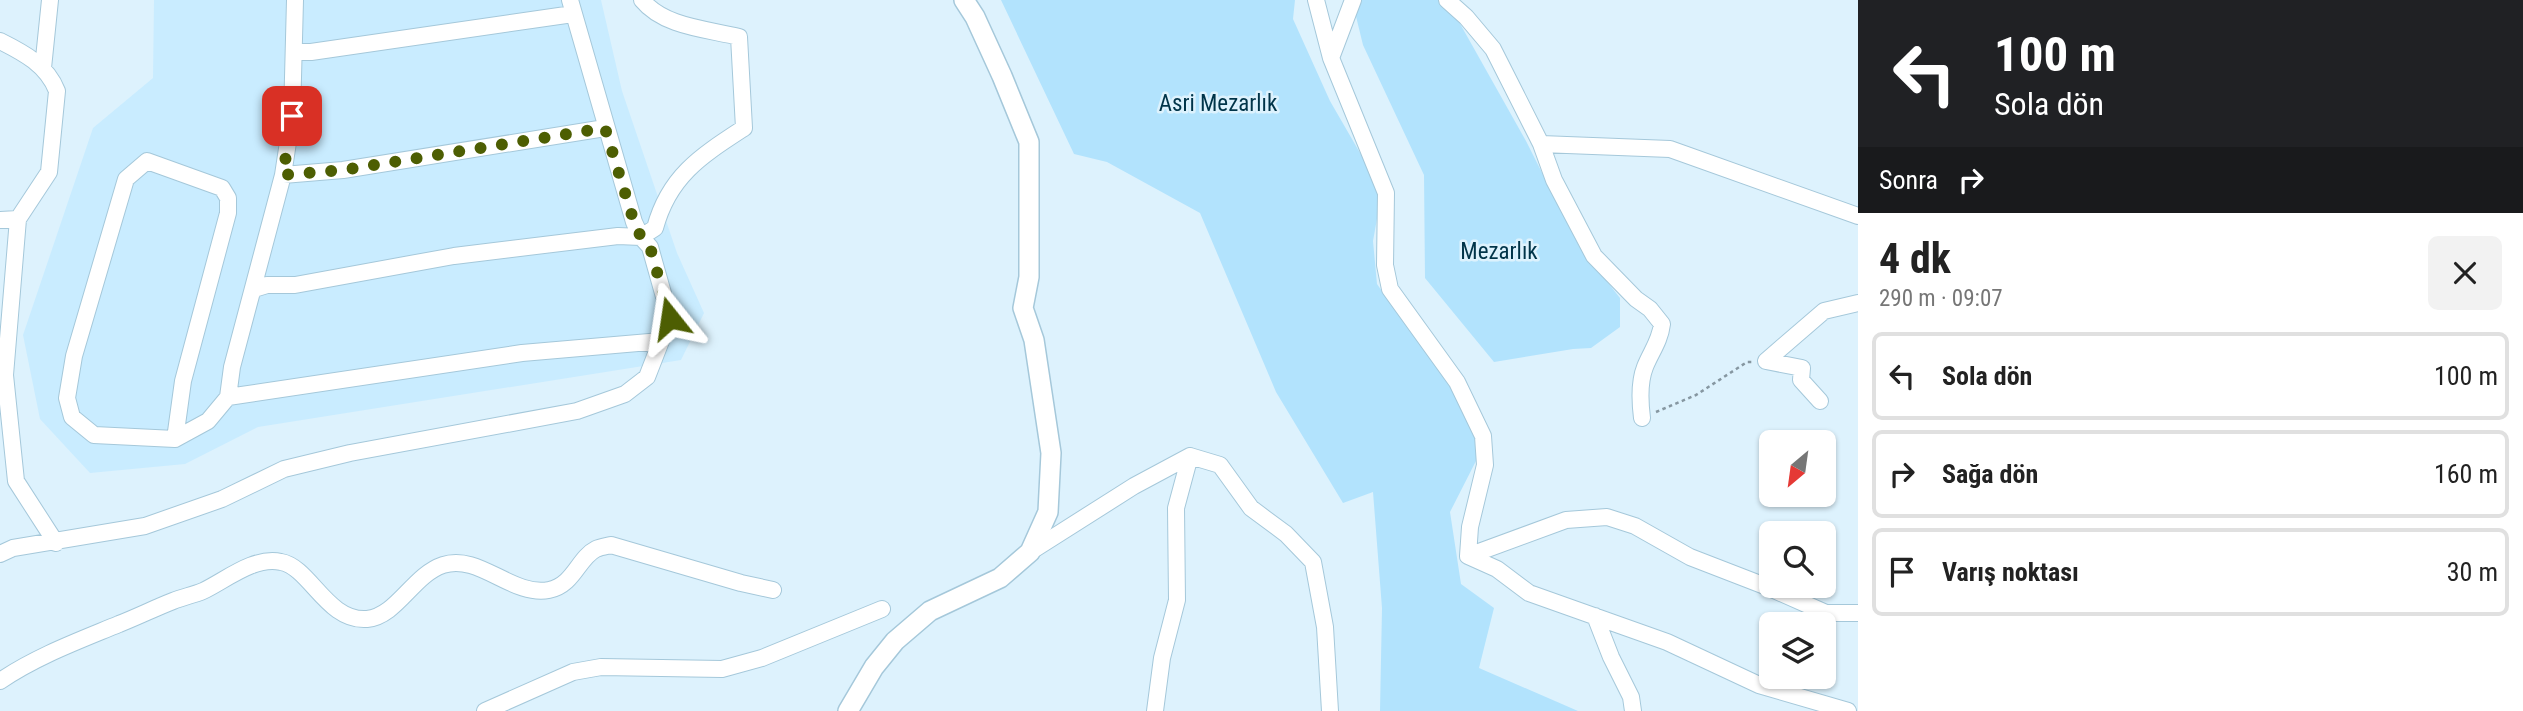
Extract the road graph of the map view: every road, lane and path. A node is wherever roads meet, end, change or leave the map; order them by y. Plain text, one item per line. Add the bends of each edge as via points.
1 (50, 0) edge
2 (295, 0) edge
3 (642, 0) edge
4 (964, 0) edge
5 (1316, 0) edge
6 (1353, 0) edge
7 (1447, 0) edge
8 (571, 7) edge
9 (0, 41) edge
10 (294, 52) junction
11 (1331, 58) junction
12 (43, 68) junction
13 (605, 128) junction
14 (1541, 144) junction
15 (283, 175) junction
16 (1858, 216) edge
17 (18, 219) junction
18 (0, 220) edge
19 (641, 237) junction
20 (254, 289) junction
21 (1858, 303) edge
22 (661, 341) junction
23 (1766, 361) junction
24 (228, 397) junction
25 (1820, 401) dead end
26 (1642, 418) joint
27 (175, 439) junction
28 (1190, 456) junction
29 (55, 543) junction
30 (1030, 552) junction
31 (0, 554) edge
32 (1468, 556) junction
33 (773, 590) dead end
34 (882, 609) dead end
35 (1858, 613) edge
36 (1595, 616) junction
37 (0, 681) edge
38 (485, 711) edge
39 (848, 711) edge
40 (1155, 711) edge
41 (1329, 711) edge
42 (1633, 711) edge
43 (1848, 711) edge

1 - 12 street
2 - 10 street
3 - 19 street via 667,19 739,37 744,128 685,172 662,203 655,228
4 - 30 main road via 1029,142 1030,277 1023,308 1034,340 1051,453 1048,512
5 - 11 street
6 - 11 street
7 - 14 street via 1493,49
8 - 10 street
8 - 13 street
9 - 12 street
10 - 15 street via 292,116
11 - 32 street via 1386,193 1385,265 1390,289 1457,382 1483,436 1485,465
12 - 17 street via 57,91 50,172
13 - 15 street via 343,170
13 - 19 street
14 - 16 street via 1670,149
14 - 26 street via 1554,180 1594,256 1662,324 1641,384
15 - 20 street
17 - 18 street
17 - 29 street via 5,375 16,481
19 - 20 street via 454,256
19 - 22 street via 650,247 670,318
20 - 24 street
21 - 23 street via 1824,311
22 - 24 street via 522,353
22 - 29 street via 648,376 625,394 578,411 284,469 222,499 145,526
23 - 25 street via 1802,368 1801,380
23 - 26 path via 1747,362 1696,395
24 - 27 street via 208,421
27 - 27 street via 94,435 72,417 67,398 74,356 126,179 148,161 222,188 228,198 228,213 183,381
28 - 30 street
28 - 40 street via 1176,508 1177,600
28 - 41 street via 1220,465 1251,508 1313,562 1325,627
29 - 31 street
30 - 39 main road via 1000,578 930,611 874,667
32 - 35 street via 1566,520 1607,517 1826,613
32 - 36 street via 1497,569 1529,593
33 - 37 street via 611,545 594,549 566,583 550,590 518,586 467,565 443,565 413,583 381,616 364,619 347,615 326,601 292,566 270,561 30,661
34 - 38 street via 762,658 722,669 601,667 573,672
36 - 42 street via 1631,696
36 - 43 street via 1667,642 1759,685

